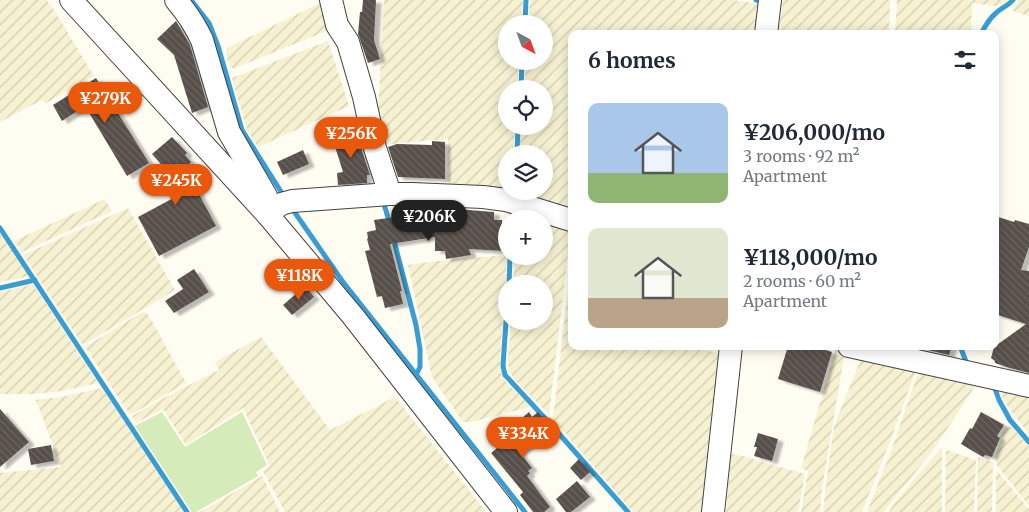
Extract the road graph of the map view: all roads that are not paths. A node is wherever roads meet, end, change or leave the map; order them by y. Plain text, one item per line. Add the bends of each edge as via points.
1 (70, 0) edge
2 (176, 0) edge
3 (331, 0) edge
4 (770, 0) edge
5 (766, 30) edge
6 (390, 194) junction
7 (280, 206) junction
8 (568, 219) edge
9 (731, 350) edge
10 (867, 350) edge
11 (1029, 386) edge
12 (506, 512) edge
13 (713, 512) edge

1 - 7 street
2 - 7 street via 197,27 229,132 266,196
3 - 6 street via 337,25 348,42
4 - 5 street
6 - 7 street
6 - 8 street via 506,200
7 - 12 street via 352,315
9 - 13 street
10 - 11 street

